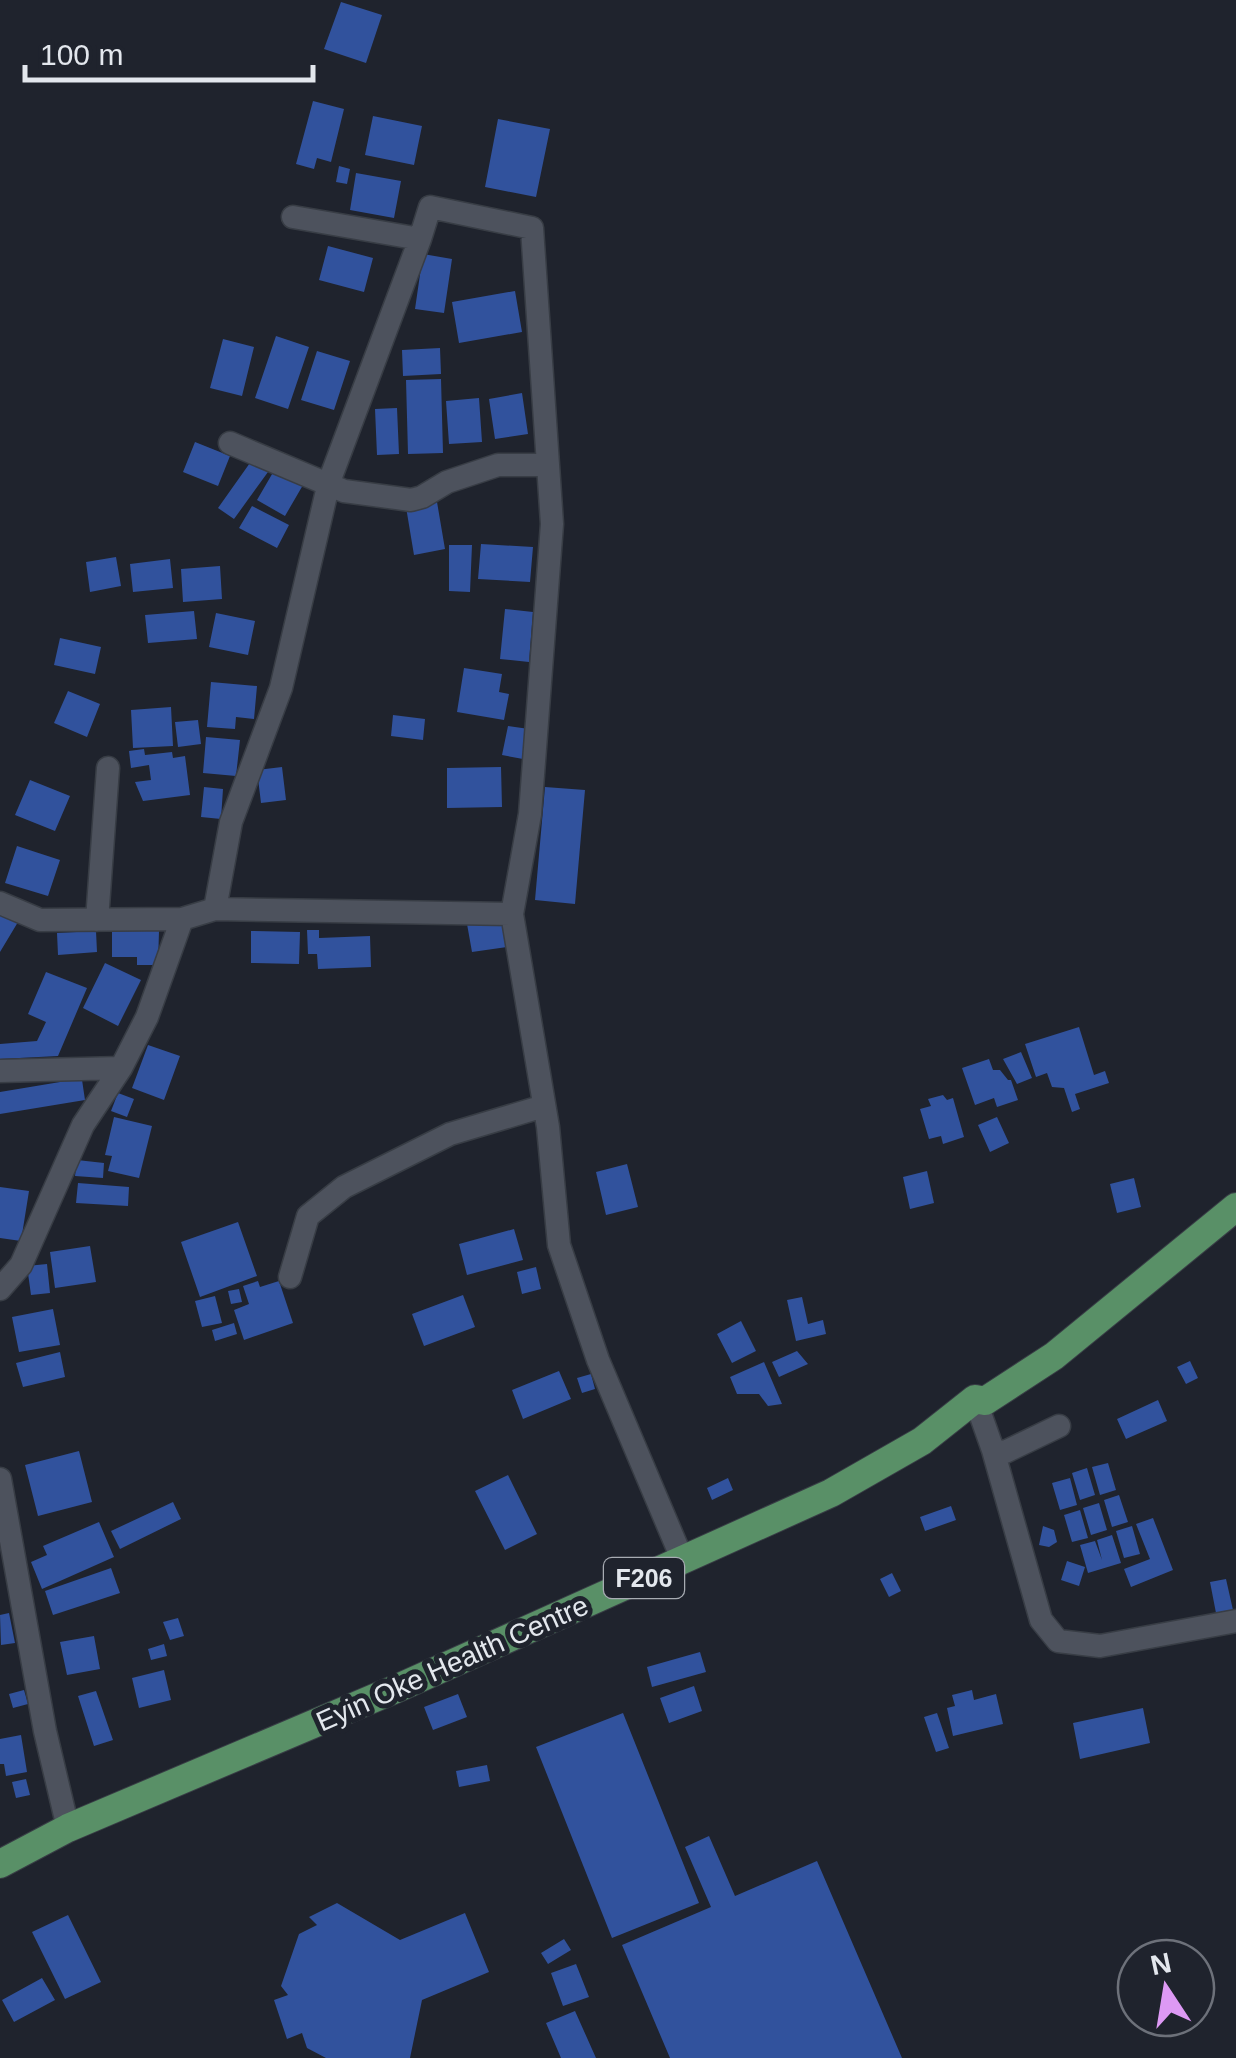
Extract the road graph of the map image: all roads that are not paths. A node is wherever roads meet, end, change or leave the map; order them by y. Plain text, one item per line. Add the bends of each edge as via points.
1 (293, 217) dead end
2 (420, 238) junction
3 (230, 442) dead end
4 (548, 465) junction
5 (329, 482) junction
6 (108, 768) dead end
7 (0, 903) edge
8 (216, 909) junction
9 (512, 914) junction
10 (182, 919) junction
11 (96, 920) junction
12 (121, 1068) junction
13 (0, 1070) edge
14 (544, 1106) junction
15 (1236, 1207) edge
16 (290, 1277) dead end
17 (0, 1289) edge
18 (975, 1398) junction
19 (1059, 1426) dead end
20 (994, 1450) junction
21 (0, 1479) edge
22 (683, 1561) junction
23 (1236, 1621) edge
24 (68, 1828) junction
25 (0, 1864) edge

1 - 2 street
2 - 4 street via 430,207 532,228
2 - 5 street
3 - 5 street
4 - 5 street via 498,465 411,500
4 - 9 street via 552,524 530,814
5 - 8 street via 281,688 231,822
6 - 11 street
7 - 11 street via 40,920
8 - 9 street
8 - 10 street
9 - 14 street
10 - 11 street
10 - 12 street
12 - 13 street
12 - 17 street via 83,1125 21,1265
14 - 16 street via 450,1134 344,1187 308,1216
14 - 22 street via 559,1246 598,1360
15 - 18 main road, Eyin Oke Health Centre / F206 via 1054,1356 985,1401
18 - 20 street
18 - 22 main road, Eyin Oke Health Centre / F206 via 922,1441 832,1493
19 - 20 street via 1005,1452
20 - 23 street via 1041,1620 1058,1641 1100,1646
21 - 24 street
22 - 24 main road, Eyin Oke Health Centre / F206
24 - 25 main road, Eyin Oke Health Centre / F206

